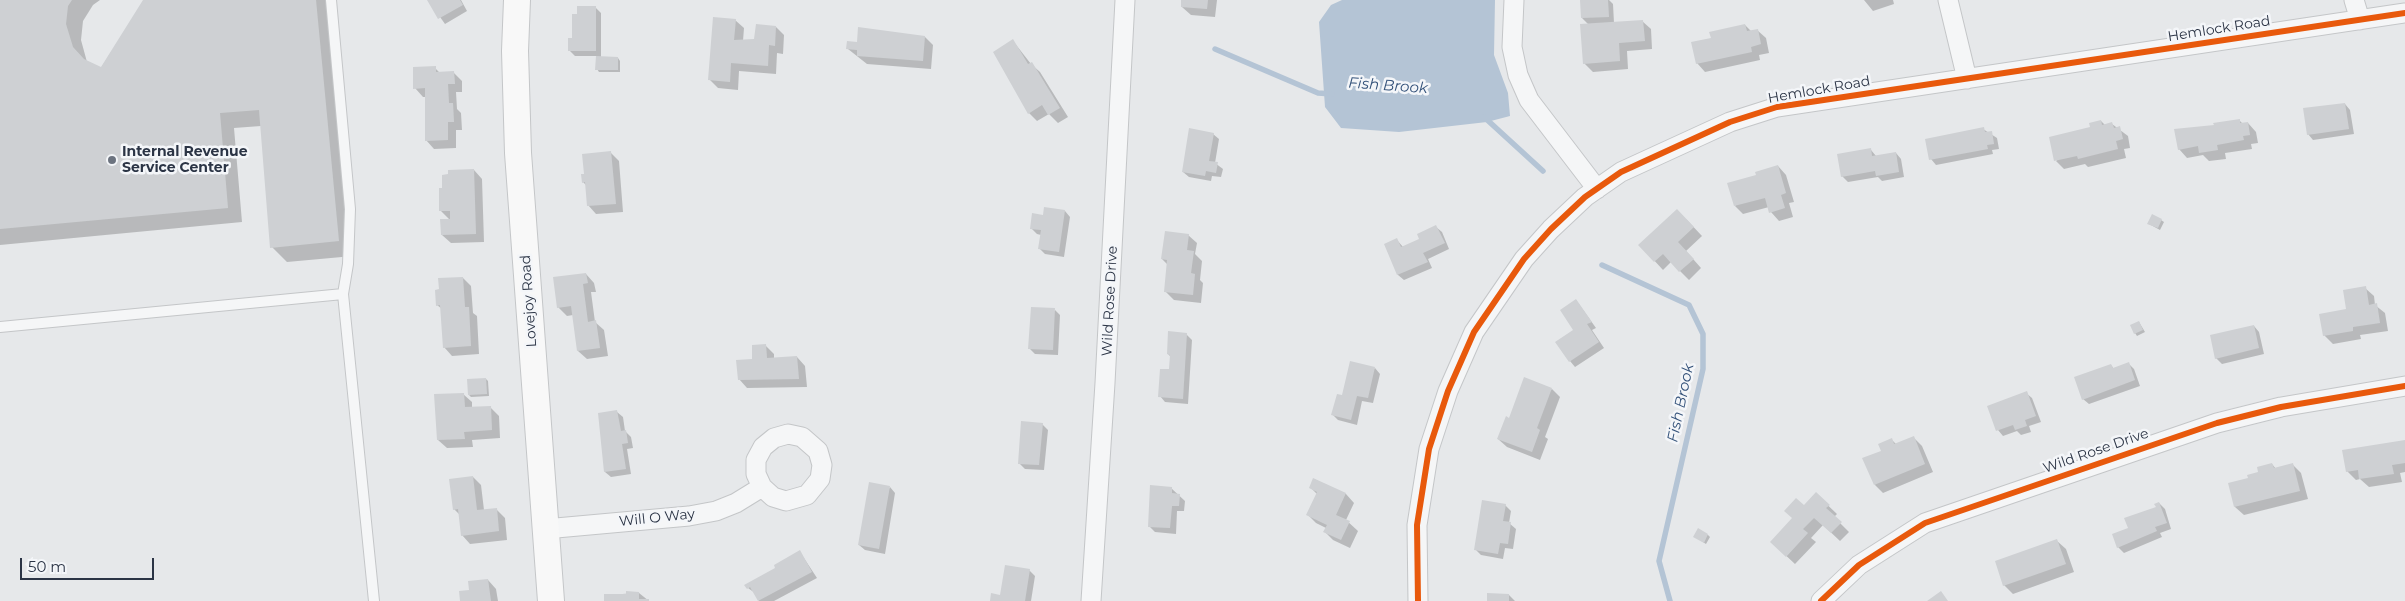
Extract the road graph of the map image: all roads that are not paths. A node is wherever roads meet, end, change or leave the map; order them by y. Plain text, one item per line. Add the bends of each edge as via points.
1 (331, 0) edge
2 (517, 0) edge
3 (1125, 0) edge
4 (1514, 0) edge
5 (1948, 0) edge
6 (2354, 0) edge
7 (2405, 13) edge
8 (2360, 20) junction
9 (1967, 79) junction
10 (1596, 189) junction
11 (343, 294) junction
12 (0, 327) edge
13 (2405, 386) edge
14 (762, 487) dead end
15 (545, 529) junction
16 (374, 601) edge
17 (551, 601) edge
18 (1091, 601) edge
19 (1418, 601) edge
20 (1821, 601) edge

1 - 11 lane via 350,209 348,264
2 - 15 main road, Lovejoy Road via 518,153
3 - 18 street, Wild Rose Drive
4 - 10 street via 1512,47 1518,75 1529,100
5 - 9 street
6 - 8 street
7 - 8 street, Hemlock Road
8 - 9 street, Hemlock Road
9 - 10 street, Hemlock Road via 1777,108 1739,119 1664,150
10 - 19 street, Hemlock Road via 1550,229 1524,259 1474,332 1448,390 1429,449 1418,525
11 - 12 lane
11 - 16 lane
13 - 20 street, Wild Rose Drive via 2281,407 2217,423 1934,520 1858,565
14 - 15 street, Will O Way via 726,508 702,514
15 - 17 main road, Lovejoy Road

